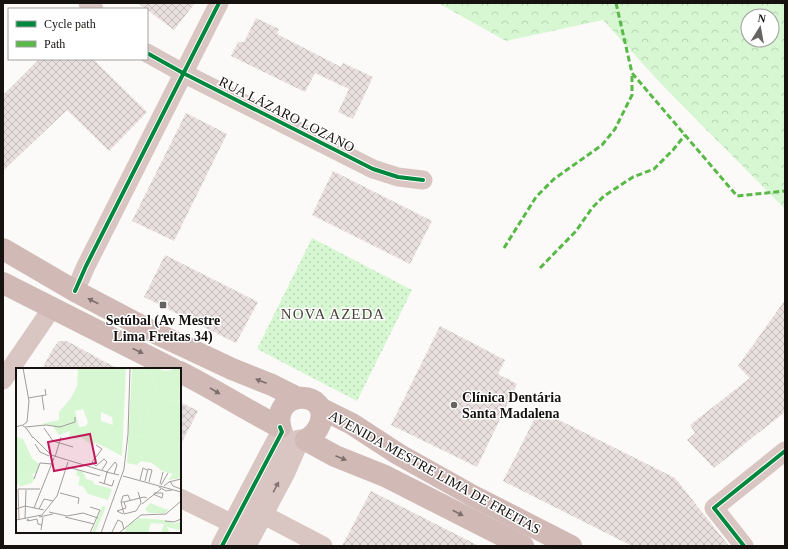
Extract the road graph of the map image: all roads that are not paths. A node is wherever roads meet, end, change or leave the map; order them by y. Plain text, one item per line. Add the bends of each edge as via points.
1 (219, 3) edge
2 (148, 54) edge
3 (183, 73) junction
4 (423, 180) dead end
5 (3, 249) edge
6 (3, 283) edge
7 (75, 290) junction
8 (52, 308) junction
9 (171, 368) edge
10 (181, 373) edge
11 (3, 380) edge
12 (296, 397) junction
13 (320, 408) junction
14 (292, 435) junction
15 (785, 450) edge
16 (181, 498) edge
17 (262, 514) junction
18 (233, 524) junction
19 (222, 546) edge
20 (245, 546) edge
21 (323, 546) edge
22 (522, 546) edge
23 (571, 546) edge
24 (744, 546) edge

1 - 3 street
2 - 3 street, RUA LÁZARO LOZANO
3 - 4 street, RUA LÁZARO LOZANO via 373,169 398,177
3 - 7 street
5 - 7 main road
6 - 8 main road
12 -> 7 main road via 149,330
8 -> 9 main road
8 - 11 street
10 -> 14 main road, AVENIDA MESTRE LIMA DE FREITAS
12 - 13 main road via 305,397
12 - 14 main road via 284,405 279,422
13 - 14 main road via 322,416 312,437
13 - 23 main road, AVENIDA MESTRE LIMA DE FREITAS via 352,424 398,454 466,492
17 -> 14 street
14 - 18 street
14 -> 22 main road, AVENIDA MESTRE LIMA DE FREITAS via 385,476
15 - 24 street via 714,508
16 - 18 street
17 - 20 street
17 - 21 street
18 - 19 street

